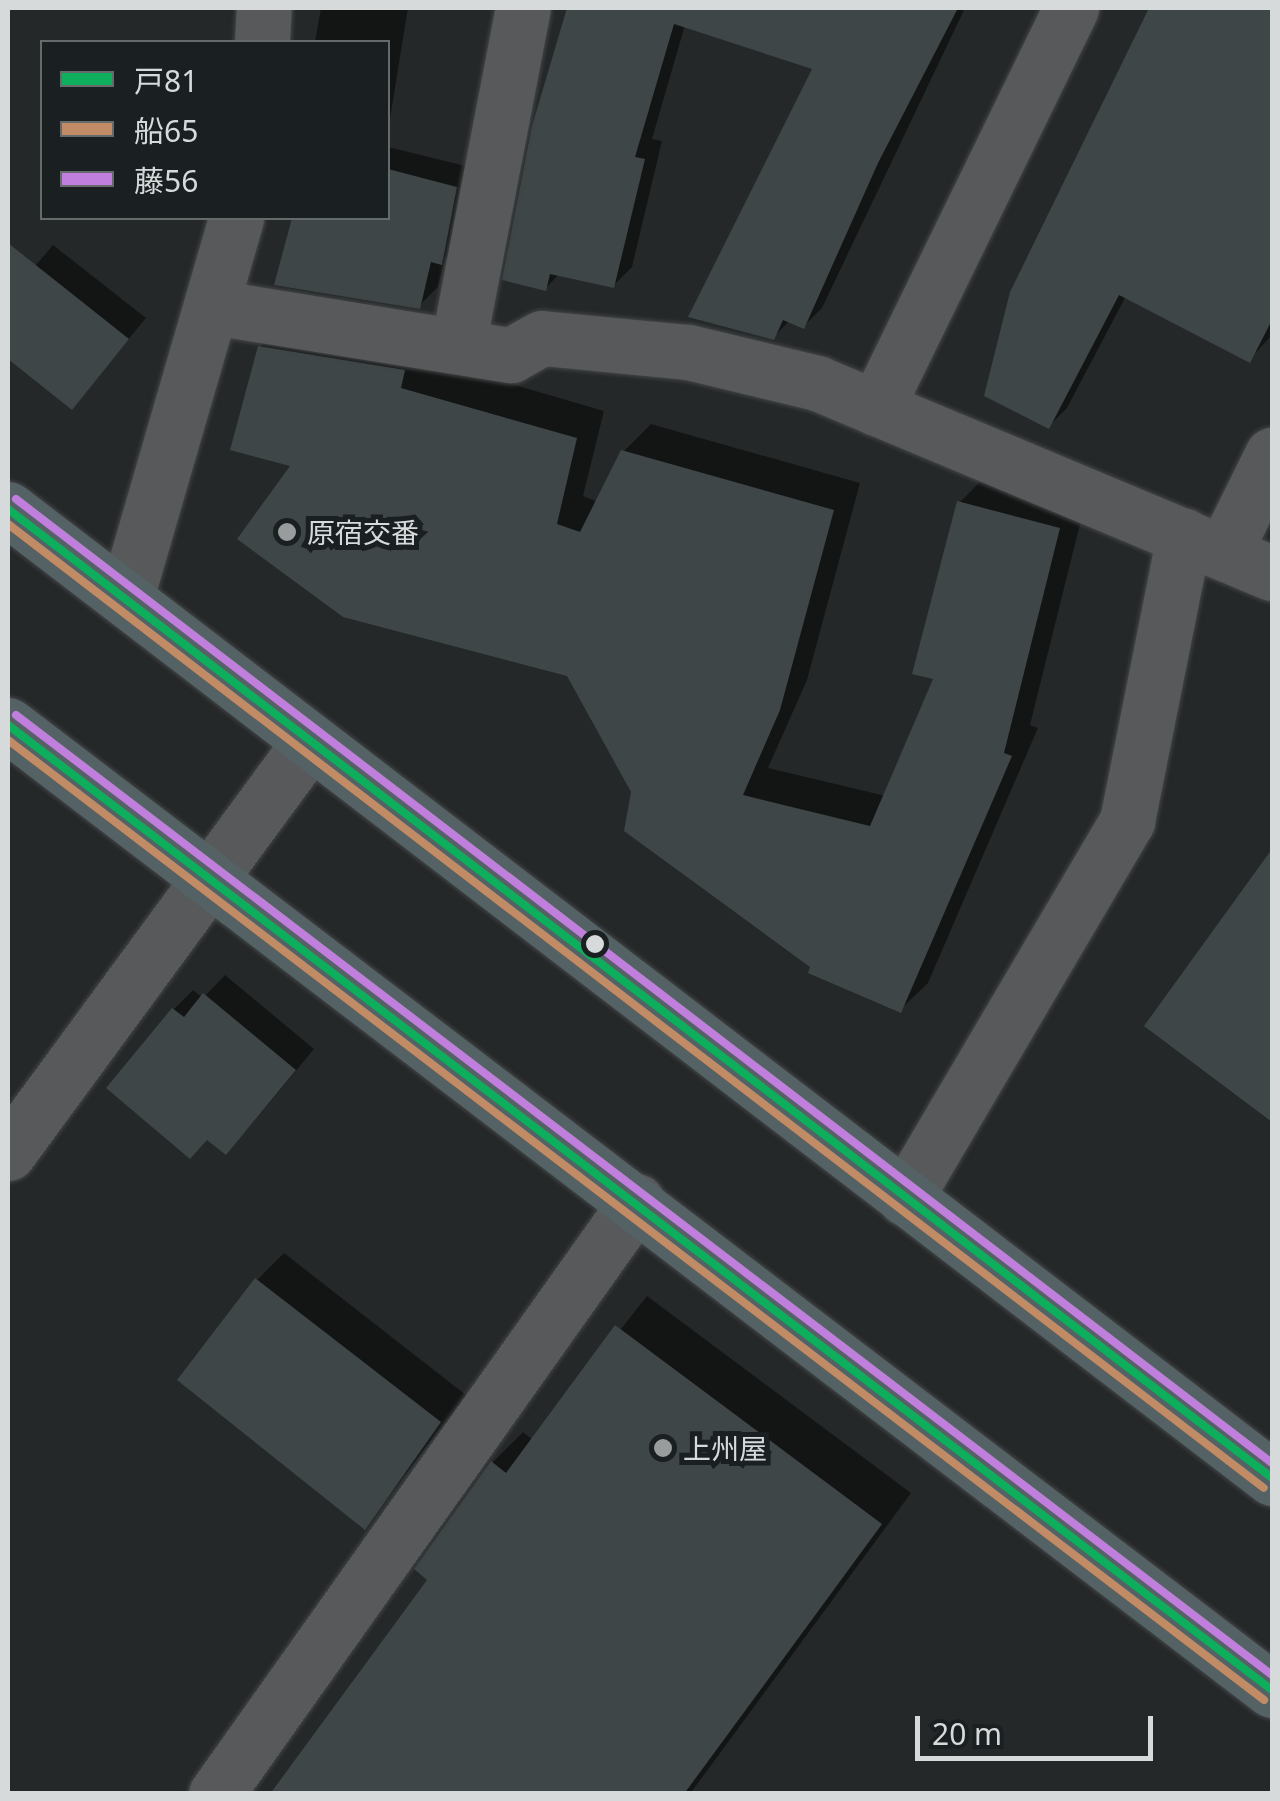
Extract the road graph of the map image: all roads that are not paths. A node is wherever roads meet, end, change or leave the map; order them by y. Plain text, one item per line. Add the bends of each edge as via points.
1 (264, 8) edge
2 (523, 8) edge
3 (1071, 8) edge
4 (262, 40) edge
5 (236, 220) edge
6 (214, 308) junction
7 (458, 345) junction
8 (876, 408) junction
9 (1272, 455) edge
10 (8, 509) edge
11 (1227, 552) edge
12 (127, 594) junction
13 (8, 725) edge
14 (310, 743) junction
15 (207, 877) junction
16 (8, 1153) edge
17 (905, 1198) junction
18 (637, 1201) junction
19 (1272, 1478) edge
20 (1272, 1690) edge
21 (216, 1794) edge

1 - 4 street
2 - 7 street
3 - 8 street
5 - 6 street
6 - 7 street
6 - 12 street
7 - 8 street via 510,354 542,338 688,352 817,384
8 - 11 street
9 - 11 street
10 - 12 highway
11 - 17 street via 1127,821
12 - 14 highway
13 - 15 highway
14 - 15 street
14 - 17 highway
15 - 16 street
15 - 18 highway
17 - 19 highway
18 - 20 highway
18 - 21 street

